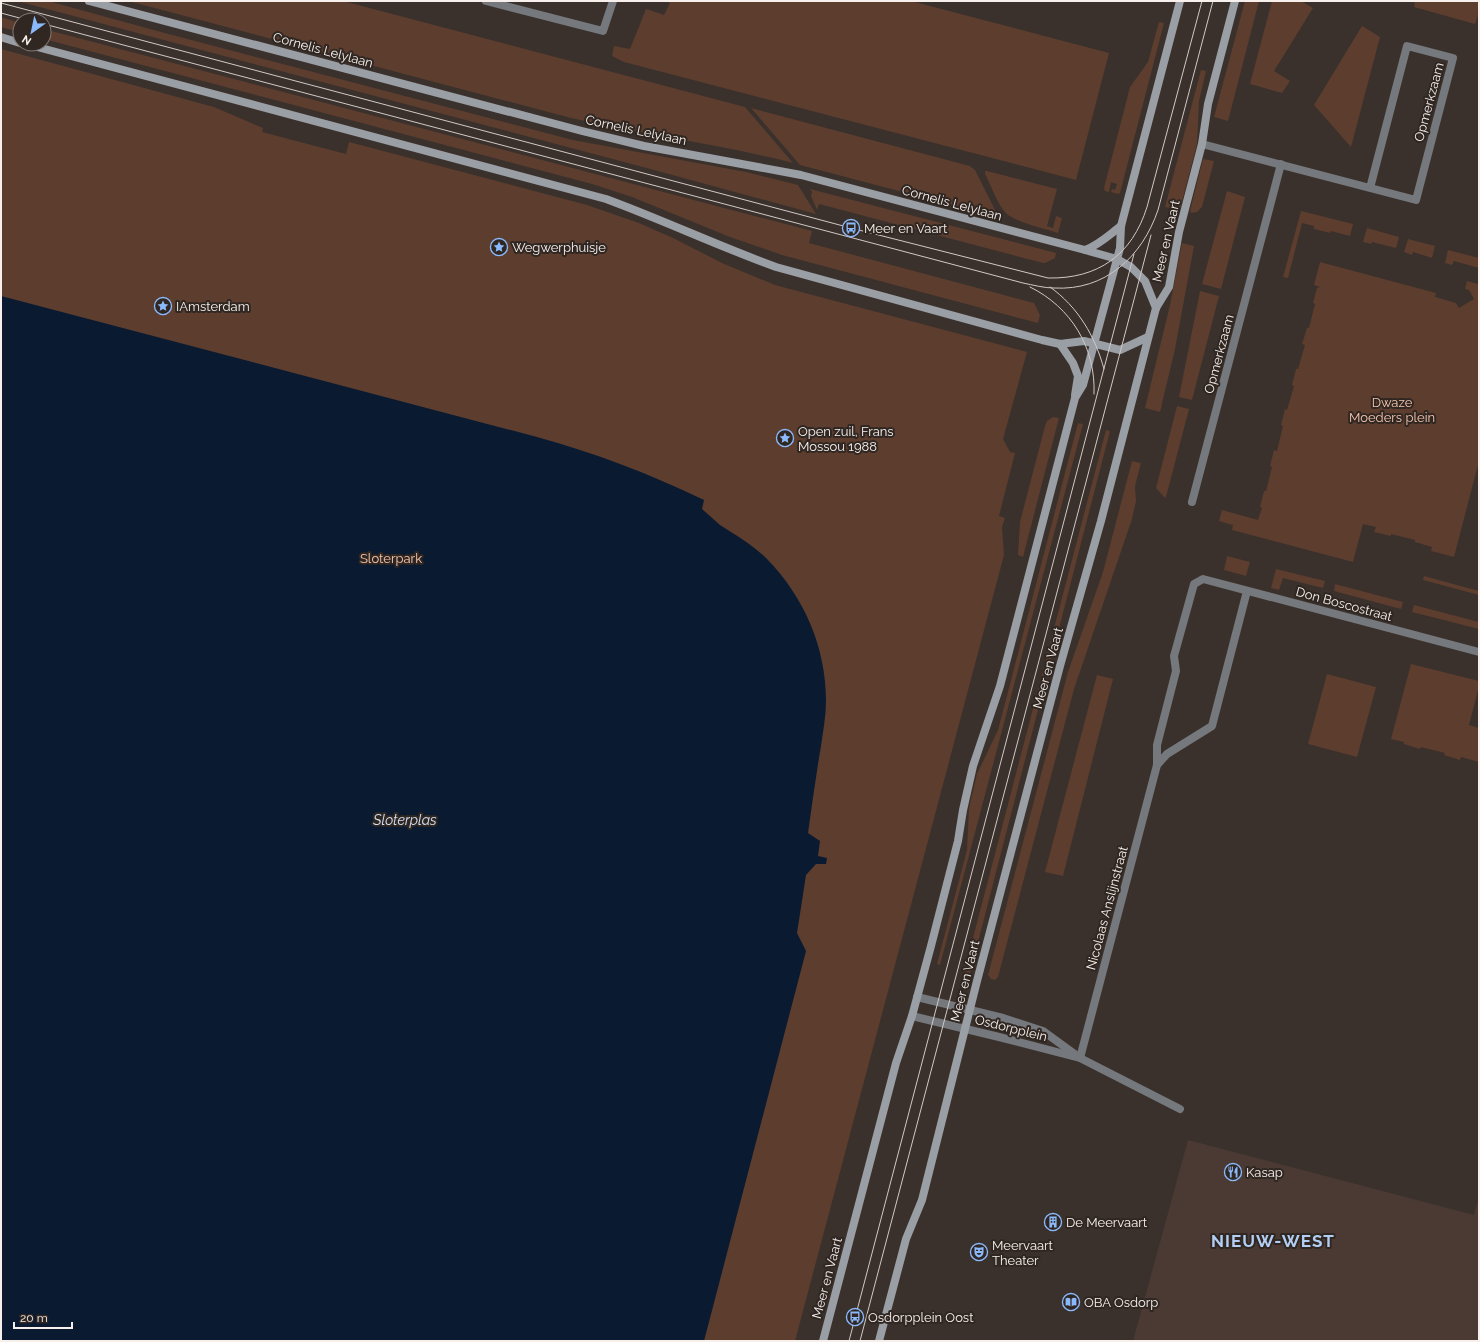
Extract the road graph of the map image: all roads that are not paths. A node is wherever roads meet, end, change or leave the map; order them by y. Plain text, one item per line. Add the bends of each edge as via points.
1 (89, 1) edge
2 (486, 1) edge
3 (613, 1) edge
4 (1180, 1) edge
5 (1235, 1) edge
6 (1, 37) edge
7 (12, 40) edge
8 (52, 51) edge
9 (1202, 144) junction
10 (1281, 164) junction
11 (1370, 188) junction
12 (1121, 226) junction
13 (1085, 250) junction
14 (1117, 259) junction
15 (1156, 308) junction
16 (1148, 337) junction
17 (1094, 343) junction
18 (1060, 344) junction
19 (1075, 398) junction
20 (1192, 502) dead end
21 (1203, 579) joint
22 (1247, 591) junction
23 (1479, 652) edge
24 (1157, 765) junction
25 (917, 997) junction
26 (970, 1010) junction
27 (912, 1016) junction
28 (965, 1029) junction
29 (1080, 1058) junction
30 (1180, 1109) dead end
31 (823, 1341) edge
32 (879, 1341) edge

1 - 13 main road, Cornelis Lelylaan via 582,131 644,146 801,176
2 - 3 street via 604,31
4 - 12 main road, Meer en Vaart
5 - 9 main road, Meer en Vaart via 1208,104
6 - 7 main road
8 - 18 main road via 606,199 776,267
9 - 10 street, Opmerkzaam
9 - 15 main road, Meer en Vaart via 1179,232 1169,287
10 - 11 street, Opmerkzaam
10 - 20 street, Opmerkzaam
11 - 11 street, Opmerkzaam via 1407,46 1453,58 1416,200
12 - 13 main road via 1098,244
12 - 14 main road, Meer en Vaart
13 - 14 main road, Cornelis Lelylaan
14 - 15 main road, Cornelis Lelylaan via 1131,267 1145,281
14 - 17 main road, Meer en Vaart
15 - 16 main road, Meer en Vaart
16 - 17 main road via 1120,350
16 - 26 main road, Meer en Vaart
17 - 18 main road
17 - 19 main road, Meer en Vaart via 1083,385
18 - 19 main road via 1073,363 1078,376
19 - 25 main road, Meer en Vaart via 1000,686 973,766 958,841
21 - 22 street, Don Boscostraat
21 - 24 street, Nicolaas Anslijnstraat via 1194,584 1174,656 1176,671 1157,745
22 - 23 street, Don Boscostraat
22 - 24 street via 1212,726 1167,754
24 - 29 street, Nicolaas Anslijnstraat
25 - 26 street, Osdorpplein
25 - 27 main road, Meer en Vaart
26 - 28 main road, Meer en Vaart
26 - 29 street, Osdorpplein via 1044,1031
27 - 28 street, Osdorpplein
27 - 31 main road, Meer en Vaart via 896,1063
28 - 29 street, Osdorpplein
28 - 32 main road, Meer en Vaart via 922,1200 906,1239
29 - 30 street, Osdorpplein

